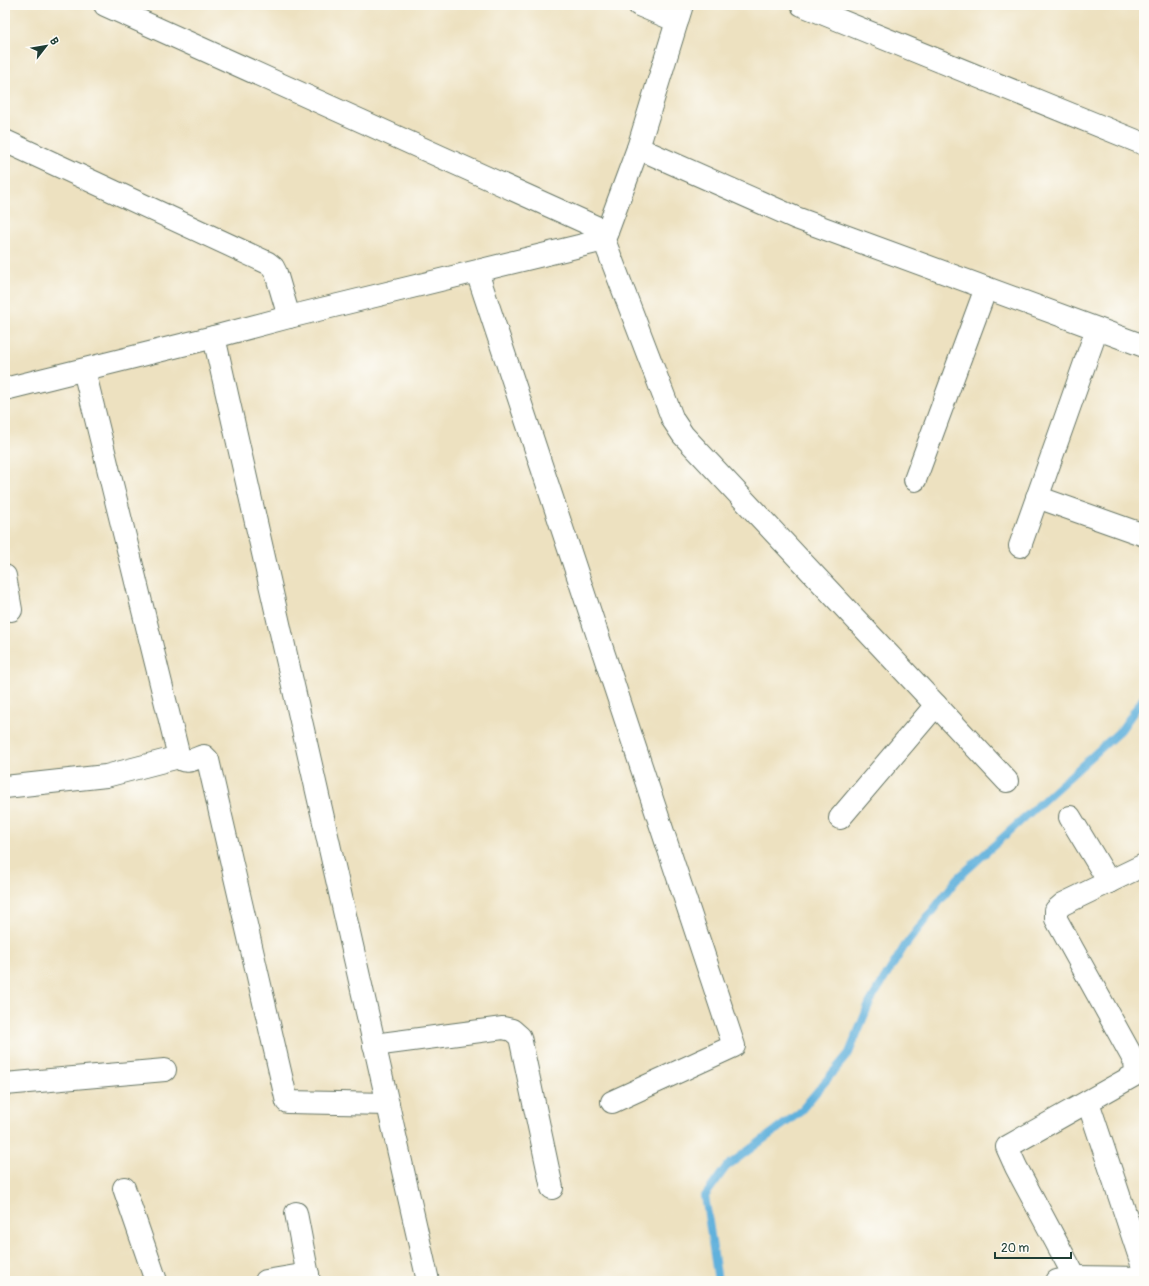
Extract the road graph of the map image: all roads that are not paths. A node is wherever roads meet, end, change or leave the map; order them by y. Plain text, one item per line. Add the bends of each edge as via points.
1 (105, 5) edge
2 (639, 5) edge
3 (802, 5) edge
4 (679, 13) edge
5 (5, 141) edge
6 (1144, 144) edge
7 (638, 148) junction
8 (605, 236) junction
9 (477, 272) junction
10 (986, 288) junction
11 (289, 317) junction
12 (1097, 329) junction
13 (214, 337) junction
14 (1144, 346) edge
15 (84, 370) junction
16 (6, 385) edge
17 (915, 480) dead end
18 (1037, 497) junction
19 (1144, 535) edge
20 (1020, 546) dead end
21 (5, 576) edge
22 (11, 610) dead end
23 (936, 705) junction
24 (179, 757) junction
25 (1007, 781) dead end
26 (5, 787) edge
27 (840, 818) dead end
28 (1070, 818) dead end
29 (1144, 865) edge
30 (1110, 882) junction
31 (374, 1045) junction
32 (165, 1070) dead end
33 (5, 1084) edge
34 (612, 1102) dead end
35 (1088, 1102) junction
36 (388, 1104) junction
37 (124, 1188) dead end
38 (552, 1188) dead end
39 (296, 1213) dead end
40 (1144, 1270) edge
41 (308, 1278) edge
42 (1144, 1278) edge
43 (1069, 1280) edge
44 (156, 1281) edge
45 (266, 1281) edge
46 (428, 1281) edge

1 - 8 street
2 - 4 street
3 - 6 street
4 - 7 street
5 - 11 street via 273,267
7 - 8 street
7 - 10 street via 796,218
8 - 9 street
8 - 23 street via 673,420 683,435
9 - 11 street
9 - 34 street via 734,1046
10 - 12 street
10 - 17 street
11 - 13 street
12 - 14 street
12 - 18 street
13 - 15 street
13 - 31 street
15 - 16 street
15 - 24 street
18 - 19 street
18 - 20 street
21 - 22 street
23 - 25 street
23 - 27 street
24 - 26 street via 106,776
24 - 36 street via 185,762 204,756 208,760 287,1102
28 - 30 street
29 - 30 street
30 - 35 street via 1063,904 1056,910 1056,919 1135,1062 1136,1071 1133,1076
31 - 36 street
31 - 38 street via 503,1028 512,1030 520,1037
32 - 33 street
35 - 40 street
35 - 43 street via 1007,1146
36 - 46 street
37 - 44 street
39 - 41 street
41 - 45 street
42 - 43 street

